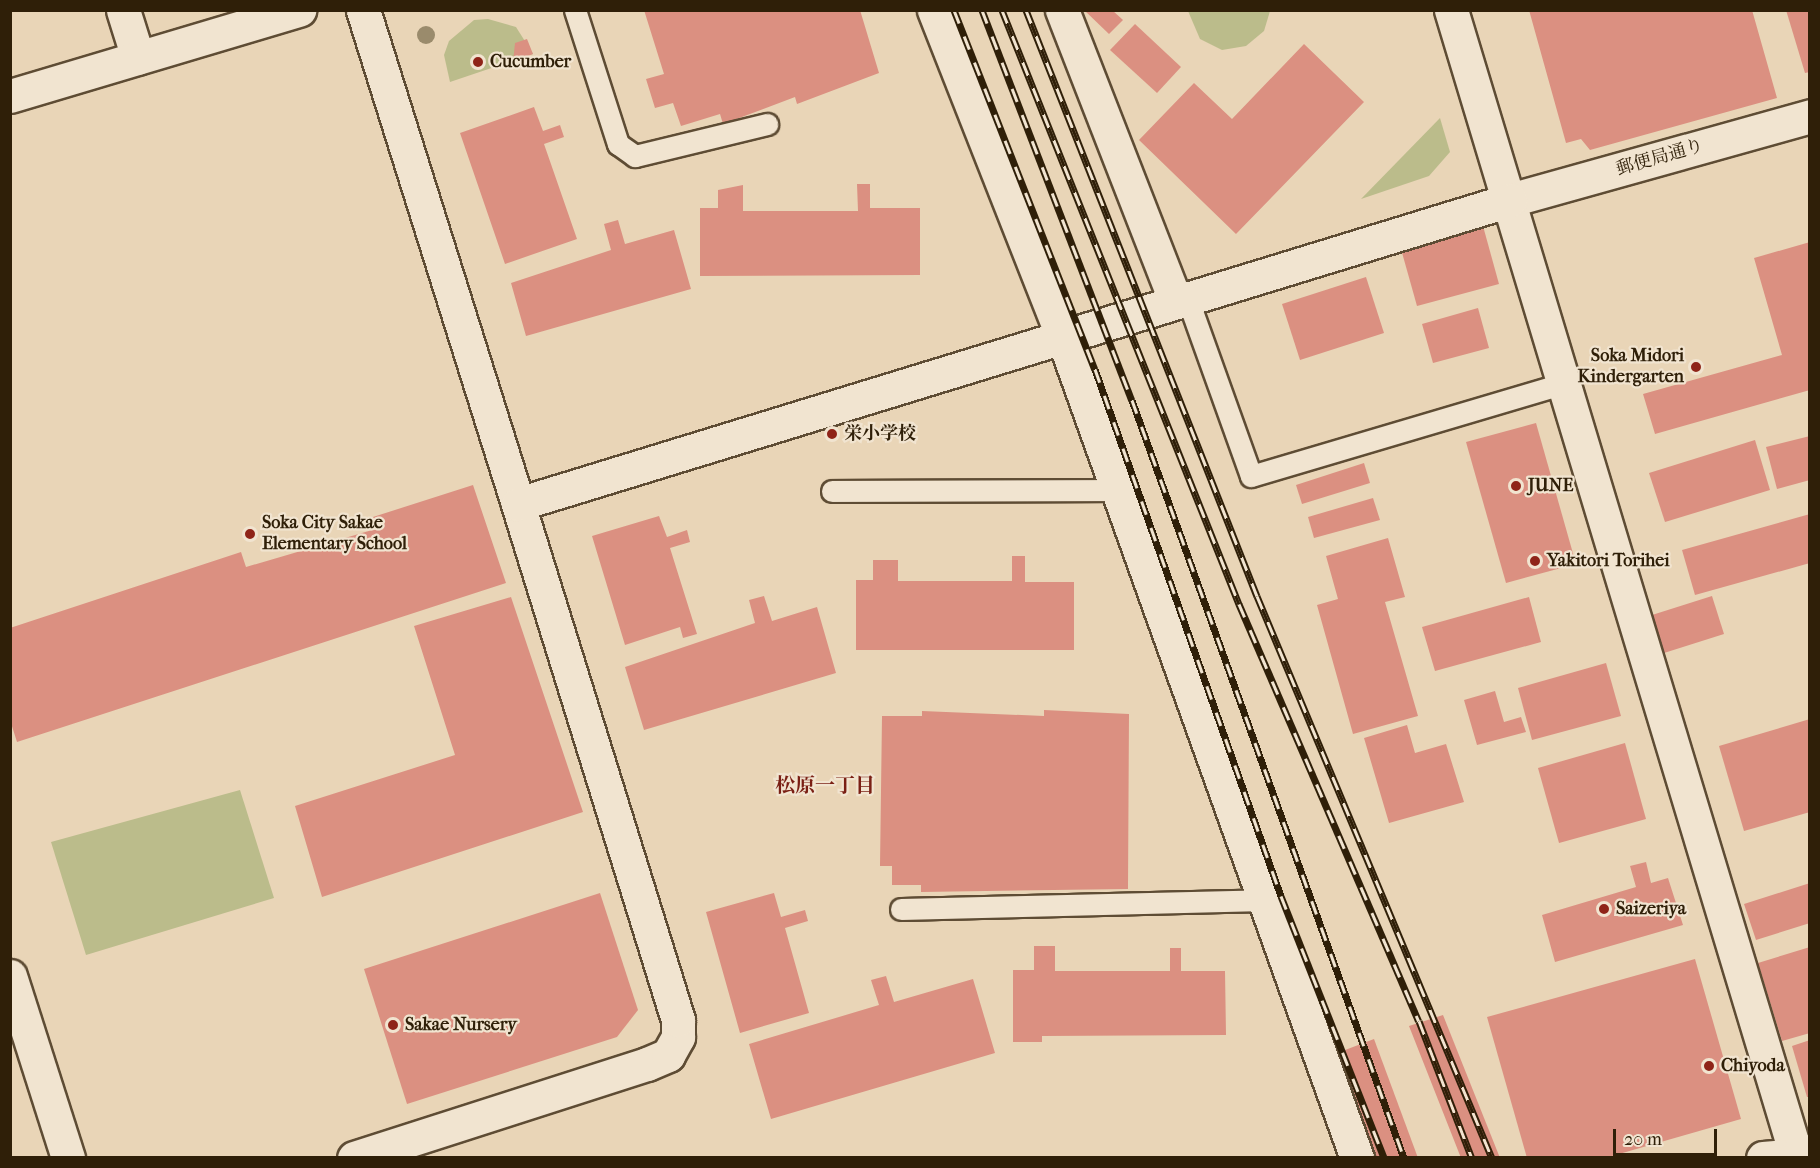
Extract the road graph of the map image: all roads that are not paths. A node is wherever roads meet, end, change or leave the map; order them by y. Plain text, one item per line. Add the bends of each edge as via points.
1 (123, 10) edge
2 (299, 10) edge
3 (363, 10) edge
4 (575, 10) edge
5 (934, 10) edge
6 (1062, 10) edge
7 (1451, 10) edge
8 (138, 58) junction
9 (10, 96) edge
10 (1809, 116) edge
11 (767, 124) dead end
12 (1510, 200) junction
13 (1185, 308) junction
14 (1063, 337) junction
15 (1562, 384) junction
16 (1118, 490) junction
17 (832, 491) dead end
18 (518, 504) junction
19 (1264, 900) junction
20 (901, 909) dead end
21 (10, 976) edge
22 (1799, 1155) edge
23 (68, 1158) edge
24 (354, 1158) edge
25 (1357, 1158) edge
26 (1763, 1158) edge

1 - 8 street
2 - 8 street
3 - 18 street
4 - 11 lane via 618,144 635,156
5 - 14 street
6 - 13 street
7 - 12 street
8 - 9 street
10 - 12 street, 郵便局通り
12 - 13 street, 郵便局通り
12 - 15 street
13 - 14 street, 郵便局通り
13 - 15 lane via 1251,476
14 - 16 street
14 - 18 street, 郵便局通り
15 - 22 street
16 - 17 lane
16 - 19 street
18 - 24 street via 678,1020 678,1037 668,1055 647,1064
19 - 20 lane
19 - 25 street
21 - 23 street
22 - 26 street

